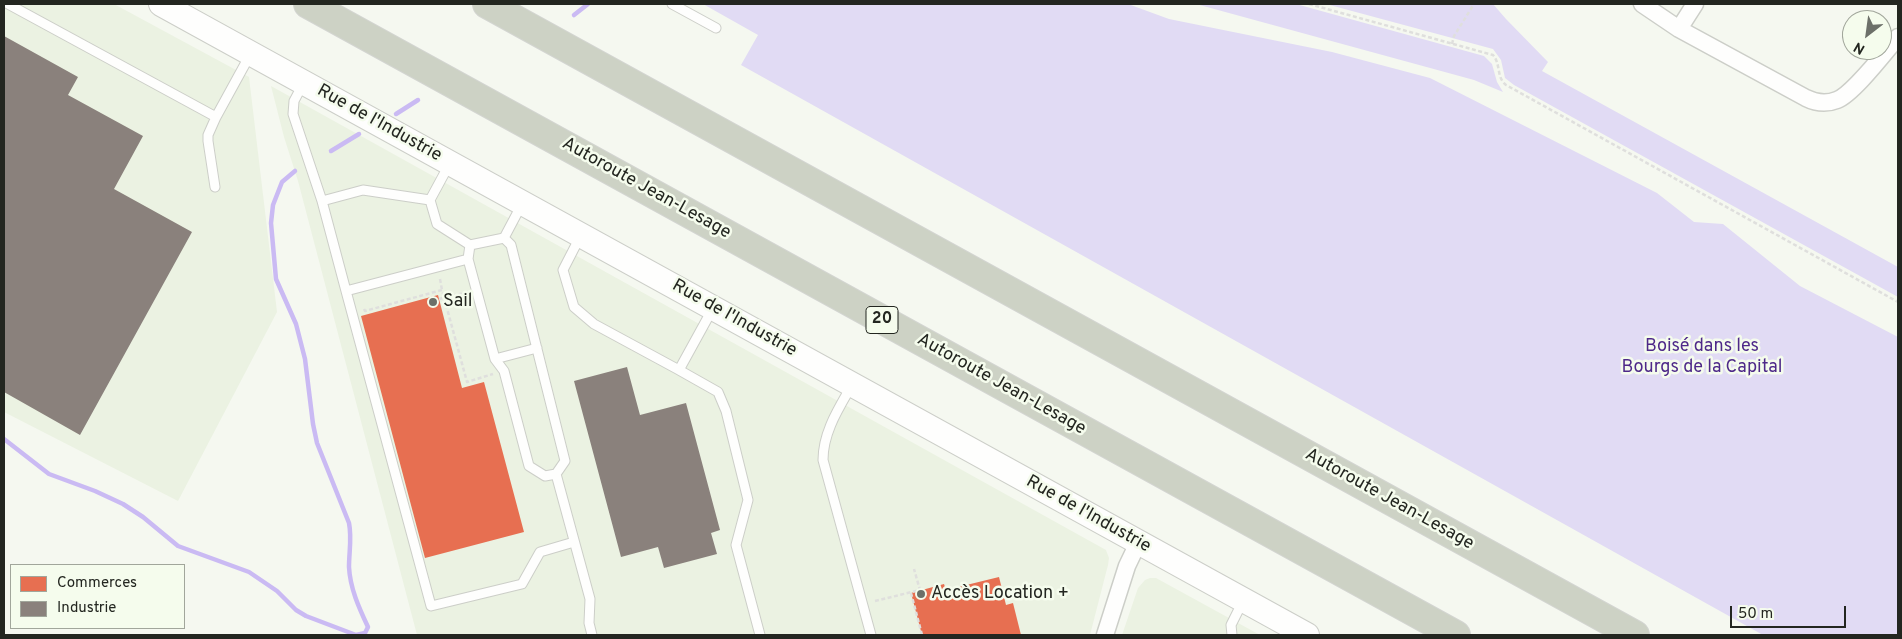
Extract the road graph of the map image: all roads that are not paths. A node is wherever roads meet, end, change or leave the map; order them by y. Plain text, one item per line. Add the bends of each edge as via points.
1 (8, 4) edge
2 (161, 4) edge
3 (308, 4) edge
4 (487, 4) edge
5 (672, 4) edge
6 (1642, 4) edge
7 (1694, 4) edge
8 (716, 28) dead end
9 (1679, 29) junction
10 (1898, 38) edge
11 (251, 53) junction
12 (304, 82) junction
13 (216, 117) junction
14 (450, 162) junction
15 (215, 187) dead end
16 (430, 200) junction
17 (322, 202) junction
18 (523, 203) junction
19 (581, 235) junction
20 (504, 238) junction
21 (470, 245) junction
22 (468, 259) junction
23 (346, 291) junction
24 (713, 308) junction
25 (536, 348) junction
26 (495, 359) junction
27 (679, 370) junction
28 (852, 384) junction
29 (556, 474) junction
30 (574, 542) junction
31 (1138, 543) junction
32 (1244, 601) junction
33 (592, 635) edge
34 (760, 635) edge
35 (871, 635) edge
36 (1105, 635) edge
37 (1232, 635) edge
38 (1307, 635) edge
39 (1456, 635) edge
40 (1635, 635) edge

1 - 13 lane
2 - 11 street, Rue de l'Industrie
3 - 39 highway, Autoroute Jean-Lesage / 20
4 - 40 highway, Autoroute Jean-Lesage
5 - 8 lane
6 - 9 street
7 - 9 street
9 - 10 street via 1806,98 1822,103 1846,95
11 - 12 street, Rue de l'Industrie
11 - 13 lane
12 - 14 street, Rue de l'Industrie
12 - 17 lane via 294,101 293,114
13 - 15 lane via 208,135
14 - 16 lane
14 - 18 street, Rue de l'Industrie
16 - 17 lane via 363,190
16 - 21 lane via 437,224
17 - 23 lane
18 - 19 street, Rue de l'Industrie
18 - 20 lane
19 - 24 street, Rue de l'Industrie
19 - 27 lane via 563,270 574,308 594,324
20 - 21 lane
20 - 25 lane via 511,245
21 - 22 lane
22 - 23 lane
22 - 26 lane
23 - 30 lane via 431,606 522,584 540,552
24 - 27 lane
24 - 28 street, Rue de l'Industrie
25 - 26 lane
25 - 29 lane via 565,461
26 - 29 lane via 504,371 529,466 545,476
27 - 34 lane via 718,392 726,411 748,500 736,545
28 - 31 street, Rue de l'Industrie
28 - 35 lane via 827,433 823,460
29 - 30 lane
30 - 33 lane via 590,599
31 - 32 street, Rue de l'Industrie
31 - 36 street
32 - 37 lane via 1231,626
32 - 38 street, Rue de l'Industrie

